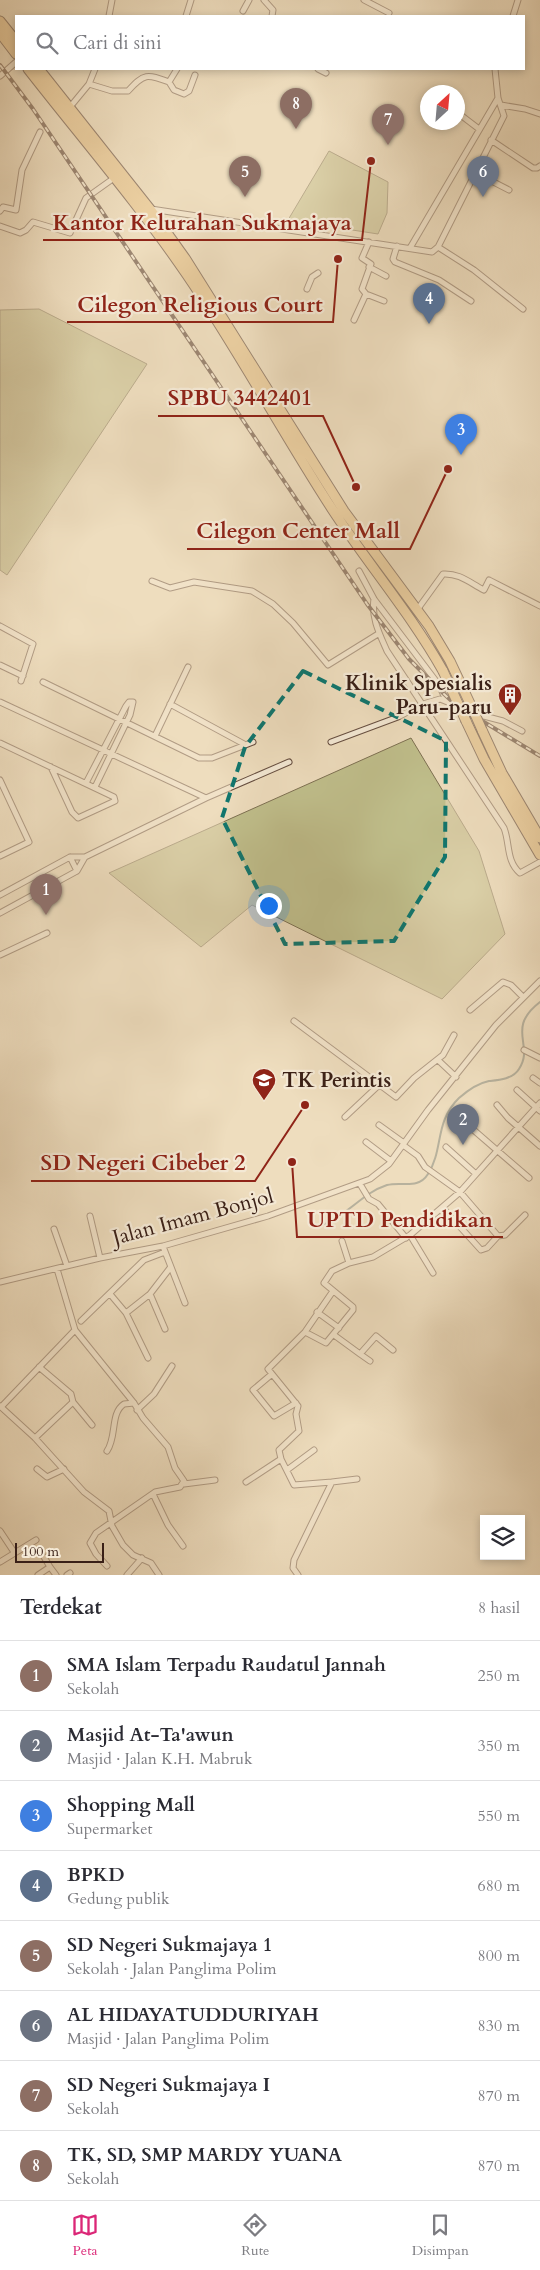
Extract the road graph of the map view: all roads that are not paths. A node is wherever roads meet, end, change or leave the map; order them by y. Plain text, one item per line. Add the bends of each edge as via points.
1 (112, 0) edge
2 (191, 0) edge
3 (249, 0) edge
4 (264, 0) edge
5 (364, 0) edge
6 (518, 0) edge
7 (243, 11) dead end
8 (389, 13) dead end
9 (109, 15) edge
10 (186, 15) edge
11 (272, 15) edge
12 (513, 15) edge
13 (0, 21) edge
14 (0, 33) edge
15 (15, 40) edge
16 (15, 53) edge
17 (15, 63) edge
18 (29, 70) edge
19 (40, 70) edge
20 (95, 70) edge
21 (176, 70) edge
22 (320, 70) edge
23 (495, 70) edge
24 (326, 74) dead end
25 (195, 75) dead end
26 (0, 76) edge
27 (169, 82) junction
28 (89, 84) junction
29 (498, 98) junction
30 (501, 105) junction
31 (70, 107) junction
32 (540, 114) edge
33 (465, 119) edge
34 (478, 129) junction
35 (40, 132) dead end
36 (491, 140) junction
37 (540, 166) edge
38 (474, 172) junction
39 (114, 178) junction
40 (509, 190) dead end
41 (150, 209) junction
42 (0, 211) edge
43 (0, 226) edge
44 (369, 242) junction
45 (397, 246) junction
46 (438, 247) junction
47 (410, 248) junction
48 (369, 267) junction
49 (318, 272) dead end
50 (386, 276) dead end
51 (307, 289) dead end
52 (366, 294) junction
53 (384, 301) dead end
54 (471, 301) dead end
55 (523, 309) dead end
56 (354, 320) dead end
57 (359, 571) dead end
58 (152, 581) dead end
59 (374, 599) junction
60 (540, 606) edge
61 (417, 611) junction
62 (0, 626) edge
63 (378, 634) junction
64 (0, 665) edge
65 (188, 667) dead end
66 (42, 682) dead end
67 (446, 700) junction
68 (0, 702) edge
69 (170, 704) junction
70 (423, 704) junction
71 (119, 719) junction
72 (127, 722) junction
73 (522, 731) dead end
74 (155, 736) junction
75 (0, 742) edge
76 (253, 742) dead end
77 (331, 742) dead end
78 (244, 744) junction
79 (103, 750) junction
80 (112, 755) junction
81 (290, 762) dead end
82 (51, 767) junction
83 (0, 780) edge
84 (86, 783) junction
85 (2, 788) edge
86 (96, 788) junction
87 (206, 798) junction
88 (539, 833) edge
89 (540, 855) edge
90 (70, 857) junction
91 (85, 857) junction
92 (0, 858) edge
93 (540, 862) edge
94 (77, 871) junction
95 (0, 895) edge
96 (0, 913) edge
97 (47, 933) dead end
98 (0, 955) edge
99 (540, 981) edge
100 (523, 997) junction
101 (470, 1010) dead end
102 (294, 1021) dead end
103 (454, 1034) dead end
104 (524, 1050) dead end
105 (540, 1058) edge
106 (438, 1060) junction
107 (456, 1077) junction
108 (533, 1078) dead end
109 (540, 1083) edge
110 (378, 1086) junction
111 (517, 1090) dead end
112 (497, 1105) dead end
113 (539, 1107) edge
114 (345, 1117) dead end
115 (379, 1125) dead end
116 (469, 1126) dead end
117 (519, 1128) junction
118 (366, 1142) dead end
119 (403, 1144) junction
120 (540, 1146) edge
121 (446, 1147) dead end
122 (499, 1150) junction
123 (391, 1160) junction
124 (476, 1174) junction
125 (530, 1178) dead end
126 (360, 1184) junction
127 (460, 1192) junction
128 (443, 1208) junction
129 (525, 1215) dead end
130 (90, 1216) dead end
131 (54, 1229) dead end
132 (408, 1236) junction
133 (498, 1236) junction
134 (342, 1241) dead end
135 (164, 1249) junction
136 (100, 1258) junction
137 (349, 1263) junction
138 (67, 1266) junction
139 (57, 1268) junction
140 (170, 1268) junction
141 (433, 1273) dead end
142 (0, 1282) edge
143 (333, 1291) junction
144 (110, 1294) junction
145 (150, 1294) junction
146 (185, 1304) dead end
147 (317, 1312) junction
148 (126, 1313) junction
149 (81, 1321) dead end
150 (339, 1328) junction
151 (166, 1329) dead end
152 (75, 1330) junction
153 (305, 1332) junction
154 (334, 1335) junction
155 (393, 1350) dead end
156 (360, 1354) junction
157 (148, 1358) dead end
158 (370, 1361) dead end
159 (172, 1366) dead end
160 (39, 1367) junction
161 (272, 1374) junction
162 (73, 1402) junction
163 (134, 1403) junction
164 (296, 1404) junction
165 (0, 1407) edge
166 (137, 1410) junction
167 (92, 1425) dead end
168 (34, 1438) junction
169 (314, 1450) dead end
170 (107, 1451) dead end
171 (281, 1459) junction
172 (37, 1469) dead end
173 (64, 1469) junction
174 (286, 1470) junction
175 (357, 1479) dead end
176 (215, 1480) dead end
177 (246, 1482) dead end
178 (332, 1482) junction
179 (184, 1484) junction
180 (152, 1494) junction
181 (112, 1522) junction
182 (0, 1532) edge
183 (36, 1540) dead end
184 (183, 1546) dead end
185 (14, 1552) junction
186 (44, 1557) dead end
187 (142, 1558) junction
188 (0, 1562) edge
189 (107, 1566) dead end
190 (50, 1567) junction
191 (38, 1575) edge
192 (56, 1575) edge
193 (127, 1575) edge
194 (159, 1575) edge
195 (298, 1575) edge

1 - 9 street
2 - 10 street
3 - 7 street
4 - 11 street via 273,10
5 - 8 street
6 - 12 street
13 - 15 highway
14 - 16 highway
17 - 26 street
18 - 39 highway
19 - 31 highway
20 - 28 street
21 - 27 street
22 - 24 street
23 - 29 street
25 - 27 street via 189,91 184,94 174,90
27 - 28 street via 140,77 128,91
28 - 31 street
29 - 30 street
29 - 34 street
30 - 32 street
30 - 36 street via 504,116
31 - 41 highway
33 - 34 street
34 - 47 street
35 - 42 street via 22,170 16,210 3,208
36 - 37 street via 532,168
36 - 38 street
38 - 40 street
38 - 46 street
39 - 43 street via 86,198 70,233 33,222 20,233
39 - 89 highway, bridge via 186,273 302,463 358,549 419,631 443,671 484,759
41 - 44 street
41 - 61 highway via 215,302 364,542
44 - 45 street
44 - 48 street via 362,258 371,264
45 - 47 street
45 - 54 street via 395,262 439,280
46 - 47 street via 432,252
46 - 55 street via 474,270
48 - 50 street
48 - 52 street via 362,289
49 - 51 street
52 - 53 street
52 - 56 street
57 - 59 street
58 - 63 street via 170,588 194,582 252,591 293,622 328,665
59 - 63 street
59 - 67 street
60 - 61 street via 489,580 484,590 459,576 443,574
61 - 88 highway, bridge via 440,645 502,772
62 - 64 street via 32,644 22,678
63 - 70 street
65 - 69 street
66 - 71 street
67 - 70 street via 435,699
67 - 73 street
68 - 79 street
69 - 74 street
69 - 78 street
70 - 77 street
70 - 93 street via 504,828 506,845 517,870 520,873
71 - 72 street
71 - 72 street via 129,702 133,702
71 - 79 street
72 - 74 street
72 - 80 street
74 - 78 street via 204,760
75 - 82 street
76 - 78 street
79 - 80 street
79 - 84 street
80 - 86 street
80 - 87 street
81 - 87 street
82 - 84 street
82 - 86 street via 78,818 115,801 114,796
83 - 85 street
84 - 86 street
85 - 92 street via 29,842
87 - 91 street
90 - 91 street
90 - 94 street
90 - 95 street
91 - 94 street
94 - 96 street
97 - 98 street
99 - 100 street, Jalan Imam Bonjol
100 - 101 street via 503,982
100 - 107 street, Jalan Imam Bonjol via 496,1025
102 - 110 street
103 - 106 street
104 - 105 street
106 - 107 street
106 - 110 street via 396,1097
107 - 119 street, Jalan Imam Bonjol
108 - 109 street
110 - 114 street
111 - 113 street
112 - 117 street
113 - 117 street
115 - 119 street
116 - 122 street
117 - 120 street
117 - 122 street
118 - 123 street
119 - 123 street, Jalan Imam Bonjol
119 - 127 street via 418,1156 425,1167
121 - 124 street
122 - 124 street
122 - 125 street
123 - 126 street, Jalan Imam Bonjol via 384,1169
124 - 127 street
126 - 132 street via 368,1197
126 - 135 street, Jalan Imam Bonjol
127 - 128 street
127 - 133 street
128 - 132 street
128 - 133 street via 480,1250 487,1248
129 - 133 street via 505,1235
130 - 136 street
131 - 138 street
132 - 137 street via 373,1257
132 - 141 street
134 - 137 street
135 - 136 street, Jalan Imam Bonjol
135 - 140 street
135 - 144 street via 146,1258
136 - 138 street, Jalan Imam Bonjol
137 - 143 street via 325,1279 324,1284
138 - 139 street, Jalan Imam Bonjol
139 - 142 street, Jalan Imam Bonjol
139 - 152 street
140 - 145 street
140 - 146 street
143 - 147 street
143 - 150 street via 354,1308
144 - 148 street
144 - 149 street
145 - 148 street
145 - 151 street
147 - 150 street
147 - 153 street
148 - 157 street
150 - 154 street
152 - 160 street
152 - 163 street
153 - 154 street via 326,1344
153 - 161 street via 270,1366 268,1369
154 - 156 street
155 - 156 street via 376,1336
156 - 158 street
159 - 166 street via 154,1394
160 - 162 street via 70,1394
160 - 165 street
161 - 164 street
161 - 164 street via 252,1390 274,1416
162 - 167 street
162 - 168 street
163 - 166 street
163 - 170 street via 124,1404 119,1409 113,1442
164 - 171 street via 299,1431 279,1450
165 - 168 street
166 - 179 street via 170,1450
168 - 173 street
169 - 174 street
171 - 174 street
171 - 177 street
172 - 173 street via 47,1477
173 - 181 street via 84,1492 109,1511
174 - 178 street via 296,1486
175 - 178 street
176 - 179 street
178 - 195 street via 294,1560 293,1568
179 - 180 street
180 - 181 street
180 - 184 street
181 - 187 street via 114,1531 126,1548
181 - 189 street via 90,1541
182 - 185 street
183 - 185 street
185 - 188 street
186 - 190 street
187 - 193 street
187 - 194 street via 151,1563
190 - 191 street
190 - 192 street

